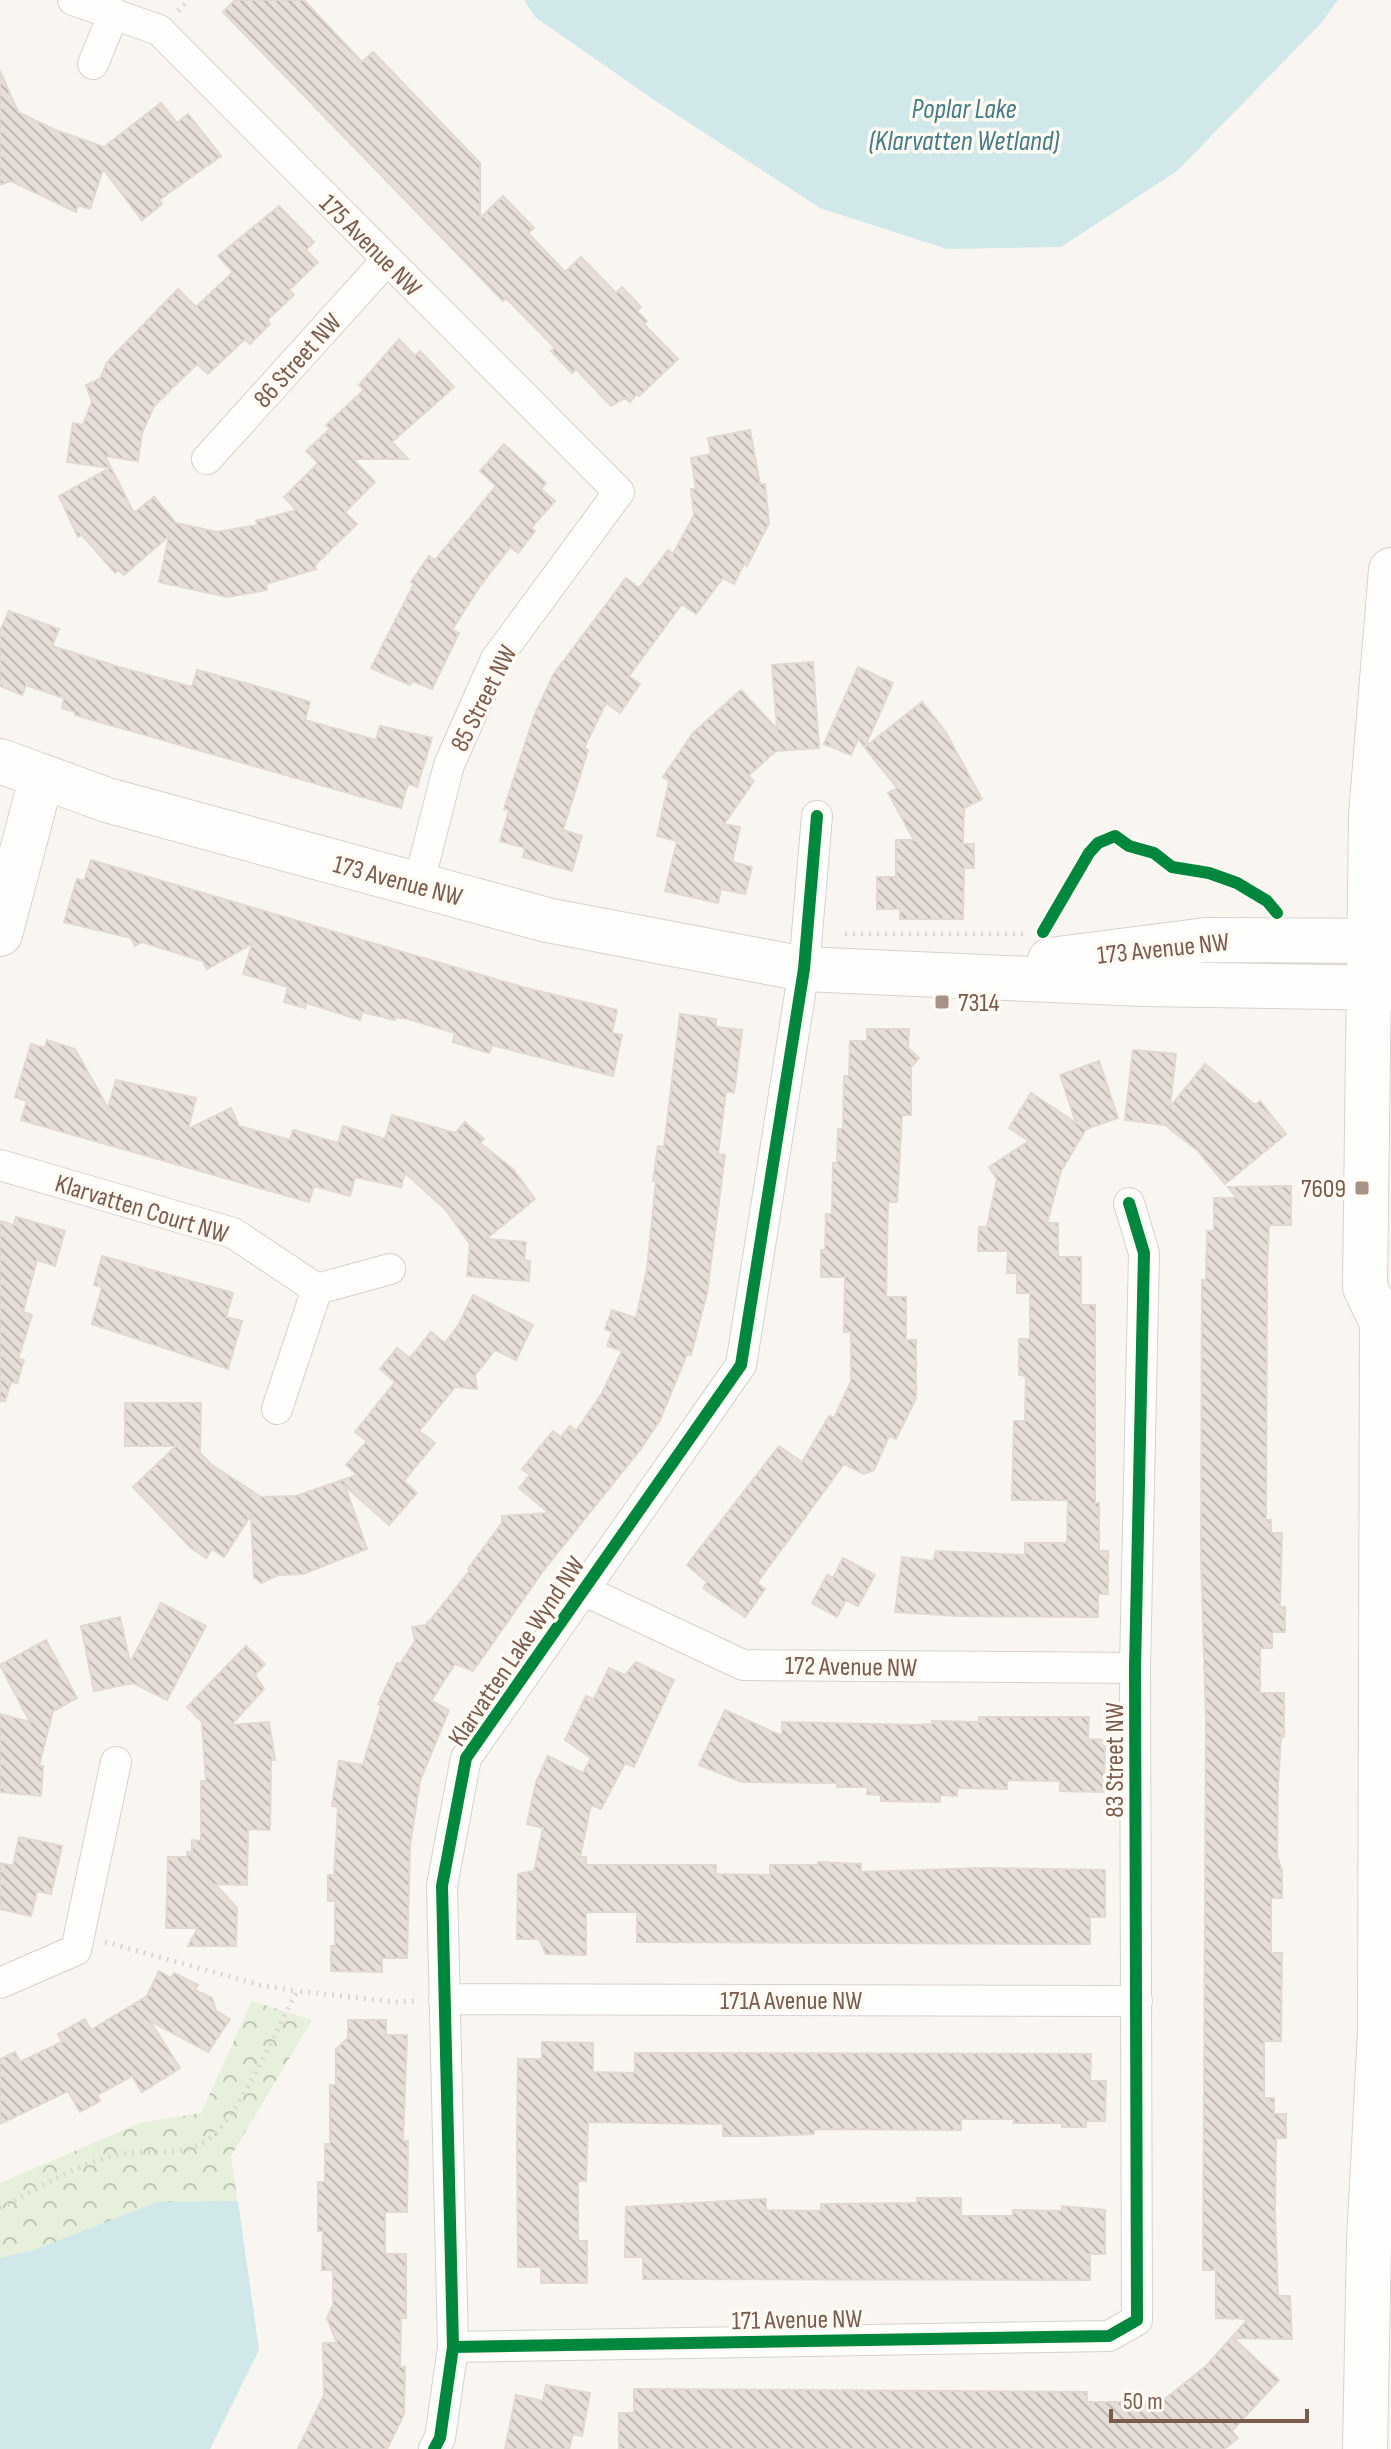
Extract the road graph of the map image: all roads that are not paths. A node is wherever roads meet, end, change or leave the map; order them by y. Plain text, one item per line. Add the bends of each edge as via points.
1 (73, 0) edge
2 (114, 13) junction
3 (93, 64) dead end
4 (386, 261) junction
5 (207, 459) dead end
6 (619, 492) joint
7 (1391, 570) edge
8 (0, 761) edge
9 (42, 776) junction
10 (817, 816) dead end
11 (418, 886) junction
12 (0, 934) edge
13 (1381, 940) edge
14 (804, 969) junction
15 (936, 976) junction
16 (1380, 989) edge
17 (0, 1165) edge
18 (1129, 1203) dead end
19 (390, 1269) dead end
20 (317, 1289) junction
21 (1386, 1314) edge
22 (277, 1409) dead end
23 (583, 1590) junction
24 (1135, 1668) junction
25 (116, 1762) dead end
26 (0, 1983) edge
27 (444, 1999) junction
28 (1137, 2001) junction
29 (1380, 2032) junction
30 (1391, 2131) edge
31 (1137, 2320) joint
32 (453, 2347) junction
33 (434, 2449) edge
34 (1365, 2449) edge

1 - 2 street, 175 Avenue NW
2 - 3 street
2 - 4 street, 175 Avenue NW via 159,30
4 - 5 street, 86 Street NW
4 - 6 street, 175 Avenue NW
6 - 11 street, 85 Street NW via 496,659 449,765
7 - 13 street via 1373,760
8 - 9 street, 173 Avenue NW
9 - 11 street, 173 Avenue NW via 107,800
9 - 12 street
10 - 14 street
11 - 14 street, 173 Avenue NW via 547,920
13 - 15 street, 173 Avenue NW via 1206,940
13 - 16 street
14 - 15 street, 173 Avenue NW
14 - 23 street, Klarvatten Lake Wynd NW via 741,1365
15 - 16 street, 173 Avenue NW
16 - 21 street via 1365,1287
17 - 20 street, Klarvatten Court NW via 233,1233
18 - 24 street, 83 Street NW via 1144,1253
19 - 20 street
20 - 22 street
21 - 29 street
23 - 24 street, 172 Avenue NW via 743,1665
23 - 27 street, Klarvatten Lake Wynd NW via 466,1758 442,1886
24 - 28 street, 83 Street NW
25 - 26 street via 76,1950
27 - 28 street, 171A Avenue NW
27 - 32 street, Klarvatten Lake Wynd NW
28 - 31 street, 83 Street NW
29 - 30 street
29 - 34 street
31 - 32 street, 171 Avenue NW via 1109,2336
32 - 33 street, Klarvatten Lake Wynd NW

